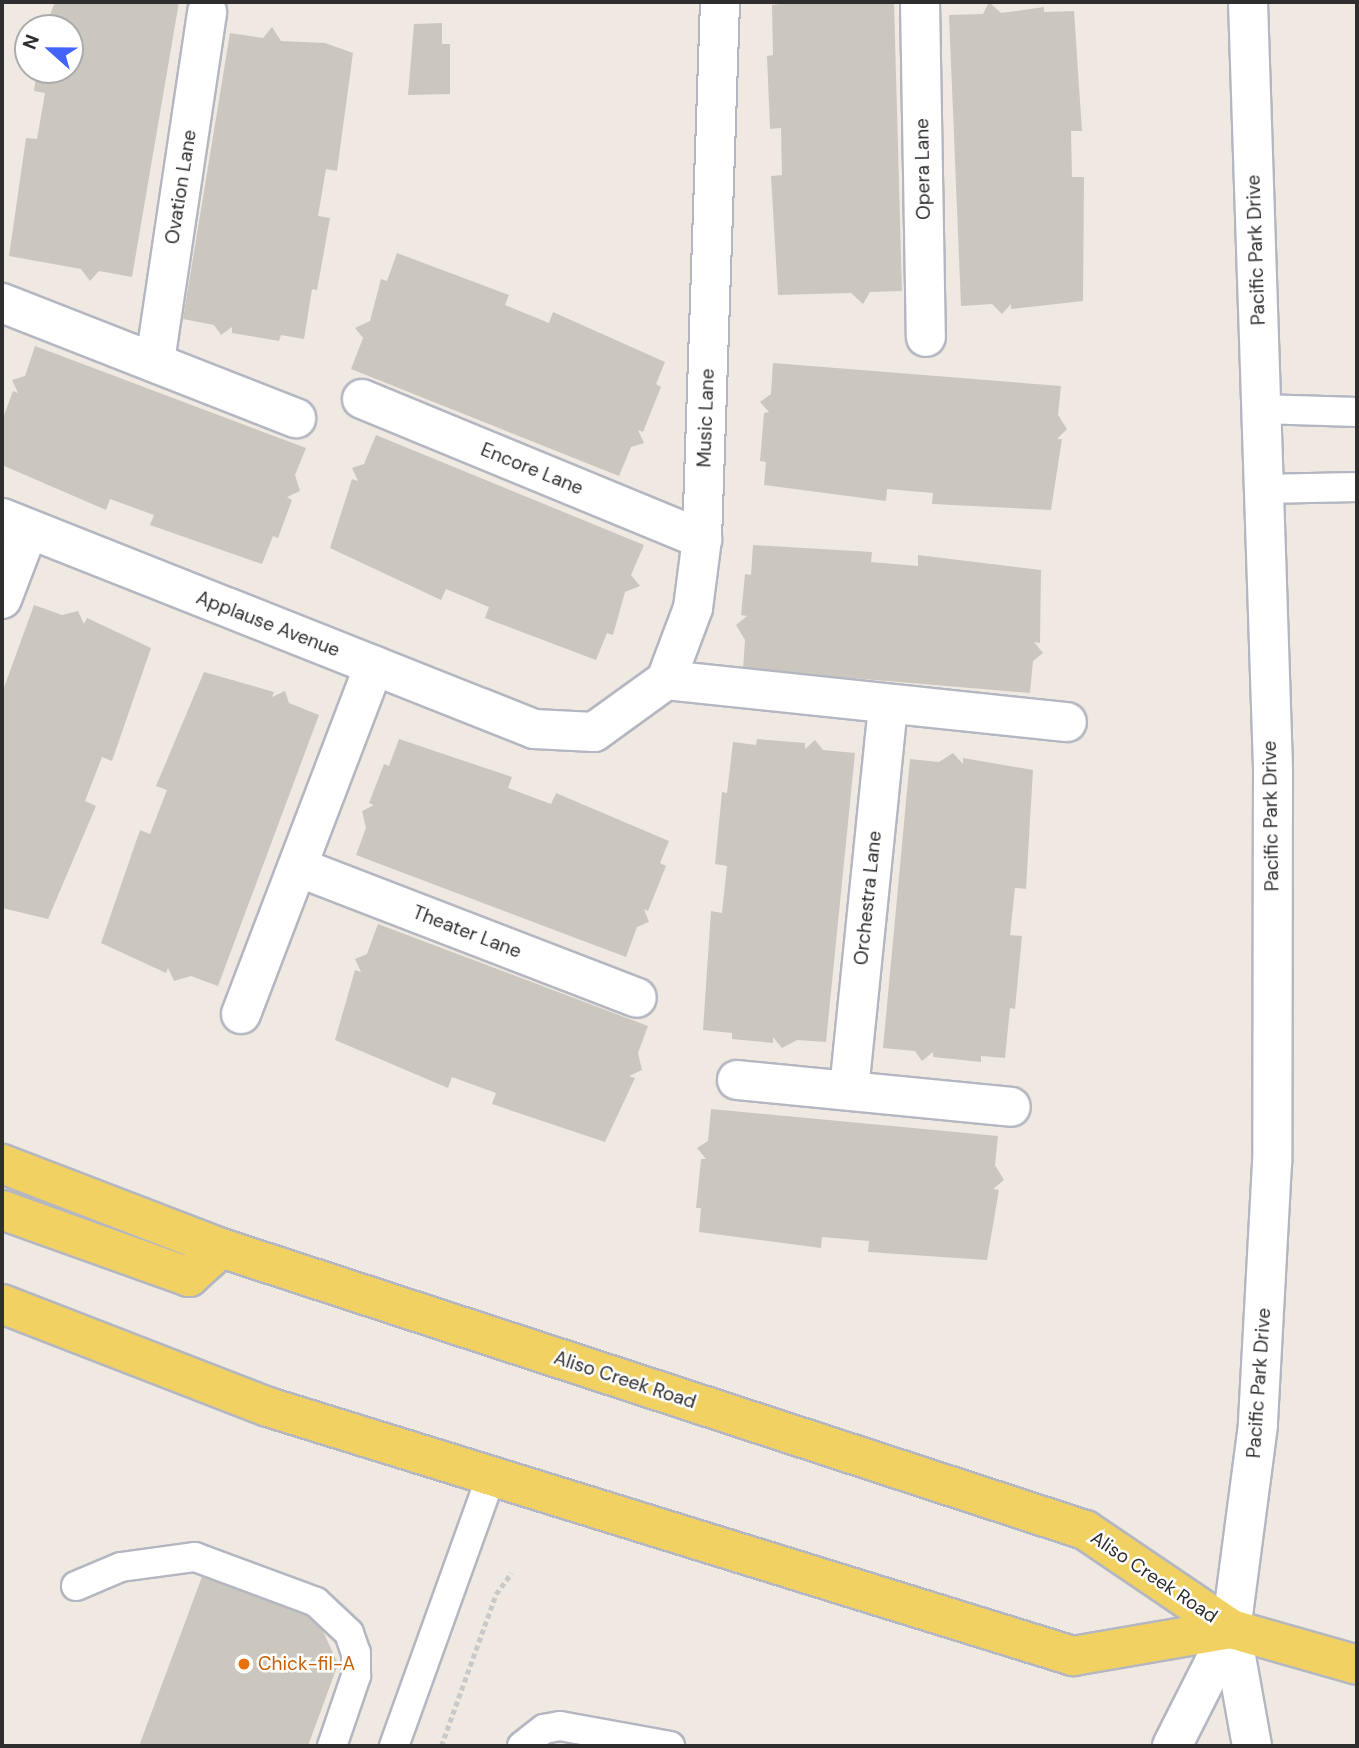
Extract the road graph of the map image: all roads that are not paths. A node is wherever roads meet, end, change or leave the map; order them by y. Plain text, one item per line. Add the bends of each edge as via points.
1 (720, 2) edge
2 (920, 2) edge
3 (1248, 2) edge
4 (207, 12) dead end
5 (2, 303) edge
6 (926, 337) dead end
7 (155, 361) junction
8 (362, 399) dead end
9 (1260, 409) junction
10 (1357, 412) edge
11 (296, 418) dead end
12 (1357, 487) edge
13 (1262, 489) junction
14 (15, 525) edge
15 (702, 539) junction
16 (2, 599) edge
17 (374, 665) junction
18 (666, 680) junction
19 (888, 706) junction
20 (1067, 722) dead end
21 (298, 867) junction
22 (637, 998) dead end
23 (241, 1014) dead end
24 (737, 1080) dead end
25 (849, 1090) junction
26 (1012, 1107) dead end
27 (2, 1164) edge
28 (2, 1210) edge
29 (221, 1248) junction
30 (2, 1304) edge
31 (492, 1474) junction
32 (76, 1586) dead end
33 (1231, 1629) junction
34 (1357, 1665) edge
35 (332, 1746) edge
36 (394, 1746) edge
37 (522, 1746) edge
38 (670, 1746) edge
39 (1172, 1746) edge
40 (1252, 1746) edge

1 - 15 street, Music Lane
2 - 6 street, Opera Lane
3 - 9 street, Pacific Park Drive
4 - 7 street, Ovation Lane
5 - 7 street
7 - 11 street
8 - 15 street, Encore Lane
9 - 10 lane
9 - 13 street, Pacific Park Drive
12 - 13 lane
13 - 33 street, Pacific Park Drive via 1273,769 1272,1163 1258,1425
14 - 16 street
14 - 17 street, Applause Avenue
15 - 18 street, Music Lane via 693,608
17 - 18 street, Applause Avenue via 534,729 594,732
17 - 21 street
18 - 19 street
19 - 20 street
19 - 25 street, Orchestra Lane
21 - 22 street, Theater Lane
21 - 23 street
24 - 25 street
25 - 26 street
27 - 29 main road, Aliso Creek Road
28 - 29 main road via 189,1277
29 - 33 main road, Aliso Creek Road via 1085,1530
30 - 31 main road, Aliso Creek Road via 268,1407
31 - 33 main road, Aliso Creek Road via 1073,1656
31 - 36 lane
32 - 35 lane via 121,1567 195,1557 316,1602 349,1633 356,1653 356,1676
33 - 34 main road, Aliso Creek Road
33 - 39 street, Pacific Park Drive
33 - 40 street, Pacific Park Drive
37 - 38 lane via 544,1729 560,1726

